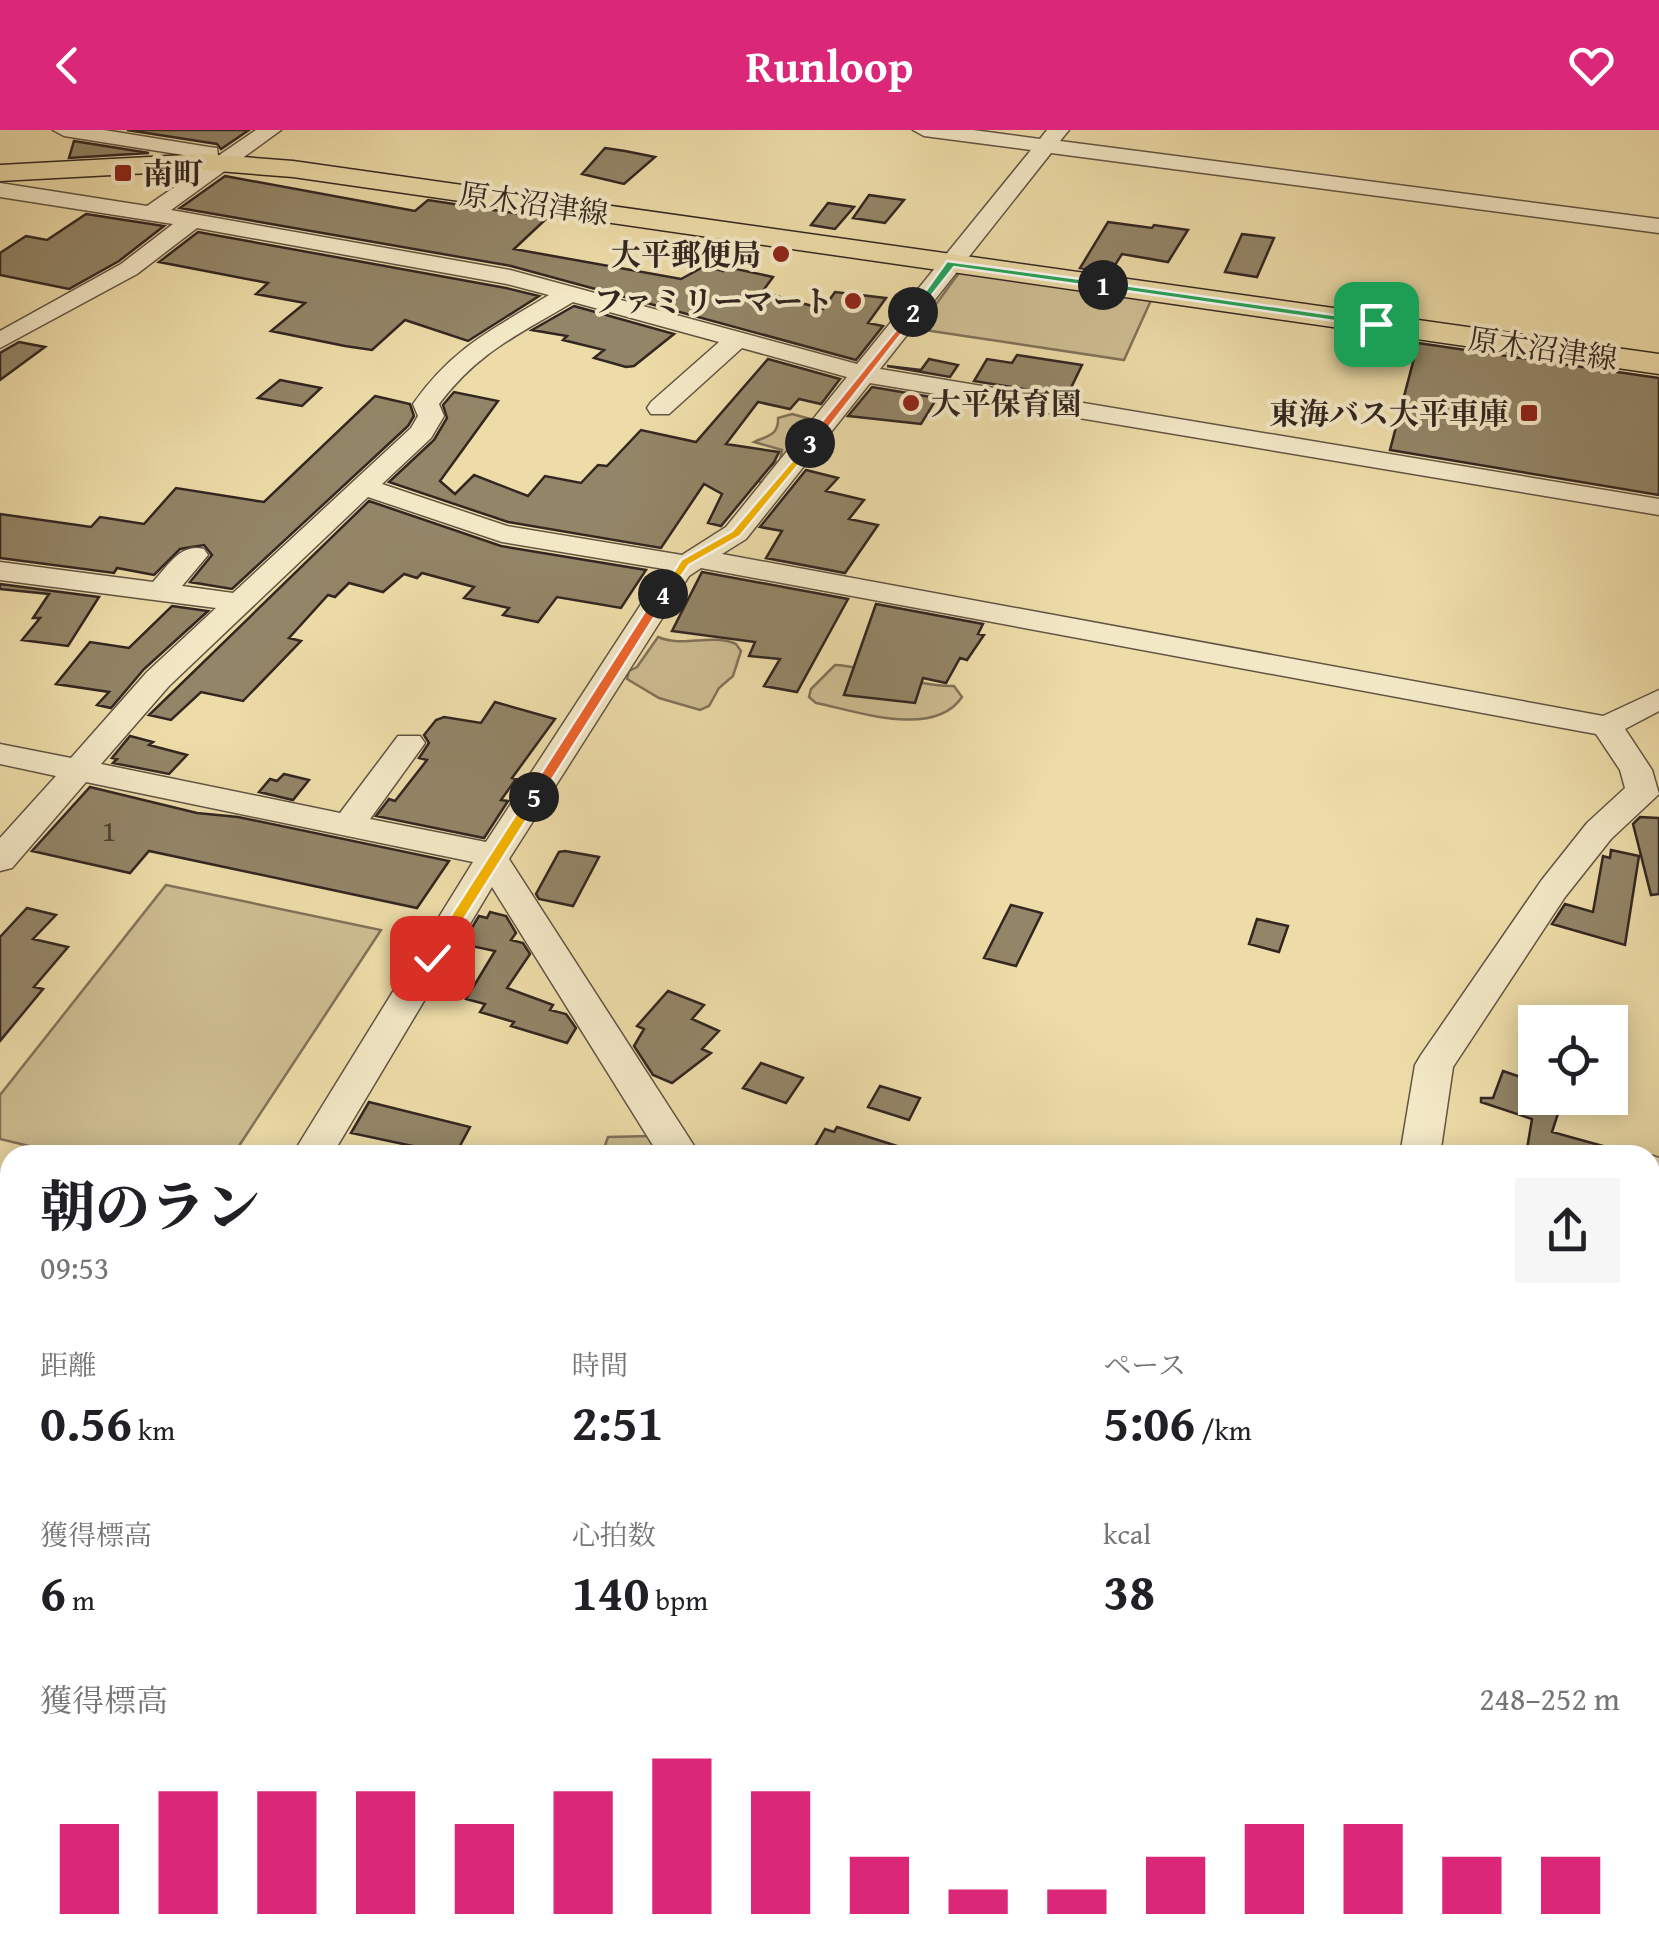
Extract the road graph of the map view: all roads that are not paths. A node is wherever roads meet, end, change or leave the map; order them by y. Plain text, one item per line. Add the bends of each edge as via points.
1 (64, 130) edge
2 (270, 130) edge
3 (924, 130) edge
4 (1052, 138) edge
5 (214, 162) junction
6 (0, 173) edge
7 (0, 190) edge
8 (153, 212) junction
9 (194, 219) junction
10 (1659, 226) edge
11 (951, 264) junction
12 (572, 292) junction
13 (0, 341) edge
14 (736, 342) junction
15 (1659, 364) edge
16 (864, 374) junction
17 (660, 408) dead end
18 (364, 487) junction
19 (1659, 507) edge
20 (194, 556) dead end
21 (689, 561) junction
22 (0, 570) edge
23 (162, 590) junction
24 (237, 602) junction
25 (1659, 698) edge
26 (1607, 726) junction
27 (409, 742) dead end
28 (0, 754) edge
29 (77, 769) junction
30 (348, 825) junction
31 (493, 857) junction
32 (0, 860) edge
33 (318, 1145) edge
34 (674, 1145) edge
35 (1422, 1145) edge

1 - 5 street via 209,153
2 - 5 street
3 - 4 street
4 - 10 street
4 - 11 street
5 - 6 main road, 原木沼津線
5 - 8 street
5 - 11 main road, 原木沼津線
7 - 8 street
8 - 9 street
9 - 12 street
9 - 13 street via 128,270
11 - 15 main road, 原木沼津線
11 - 16 street
12 - 14 street
12 - 18 street via 454,367 426,404 431,416 422,432
14 - 16 street
14 - 17 street
16 - 19 street
16 - 21 street via 736,534
18 - 21 street via 502,534
18 - 24 street
20 - 23 street
21 - 26 street
21 - 31 street
22 - 23 street
23 - 24 street
24 - 29 street
25 - 26 street
26 - 35 street via 1643,793 1599,831 1553,889 1434,1065
27 - 30 street
28 - 29 street
29 - 30 street
29 - 32 street
30 - 31 street
31 - 33 street
31 - 34 street

